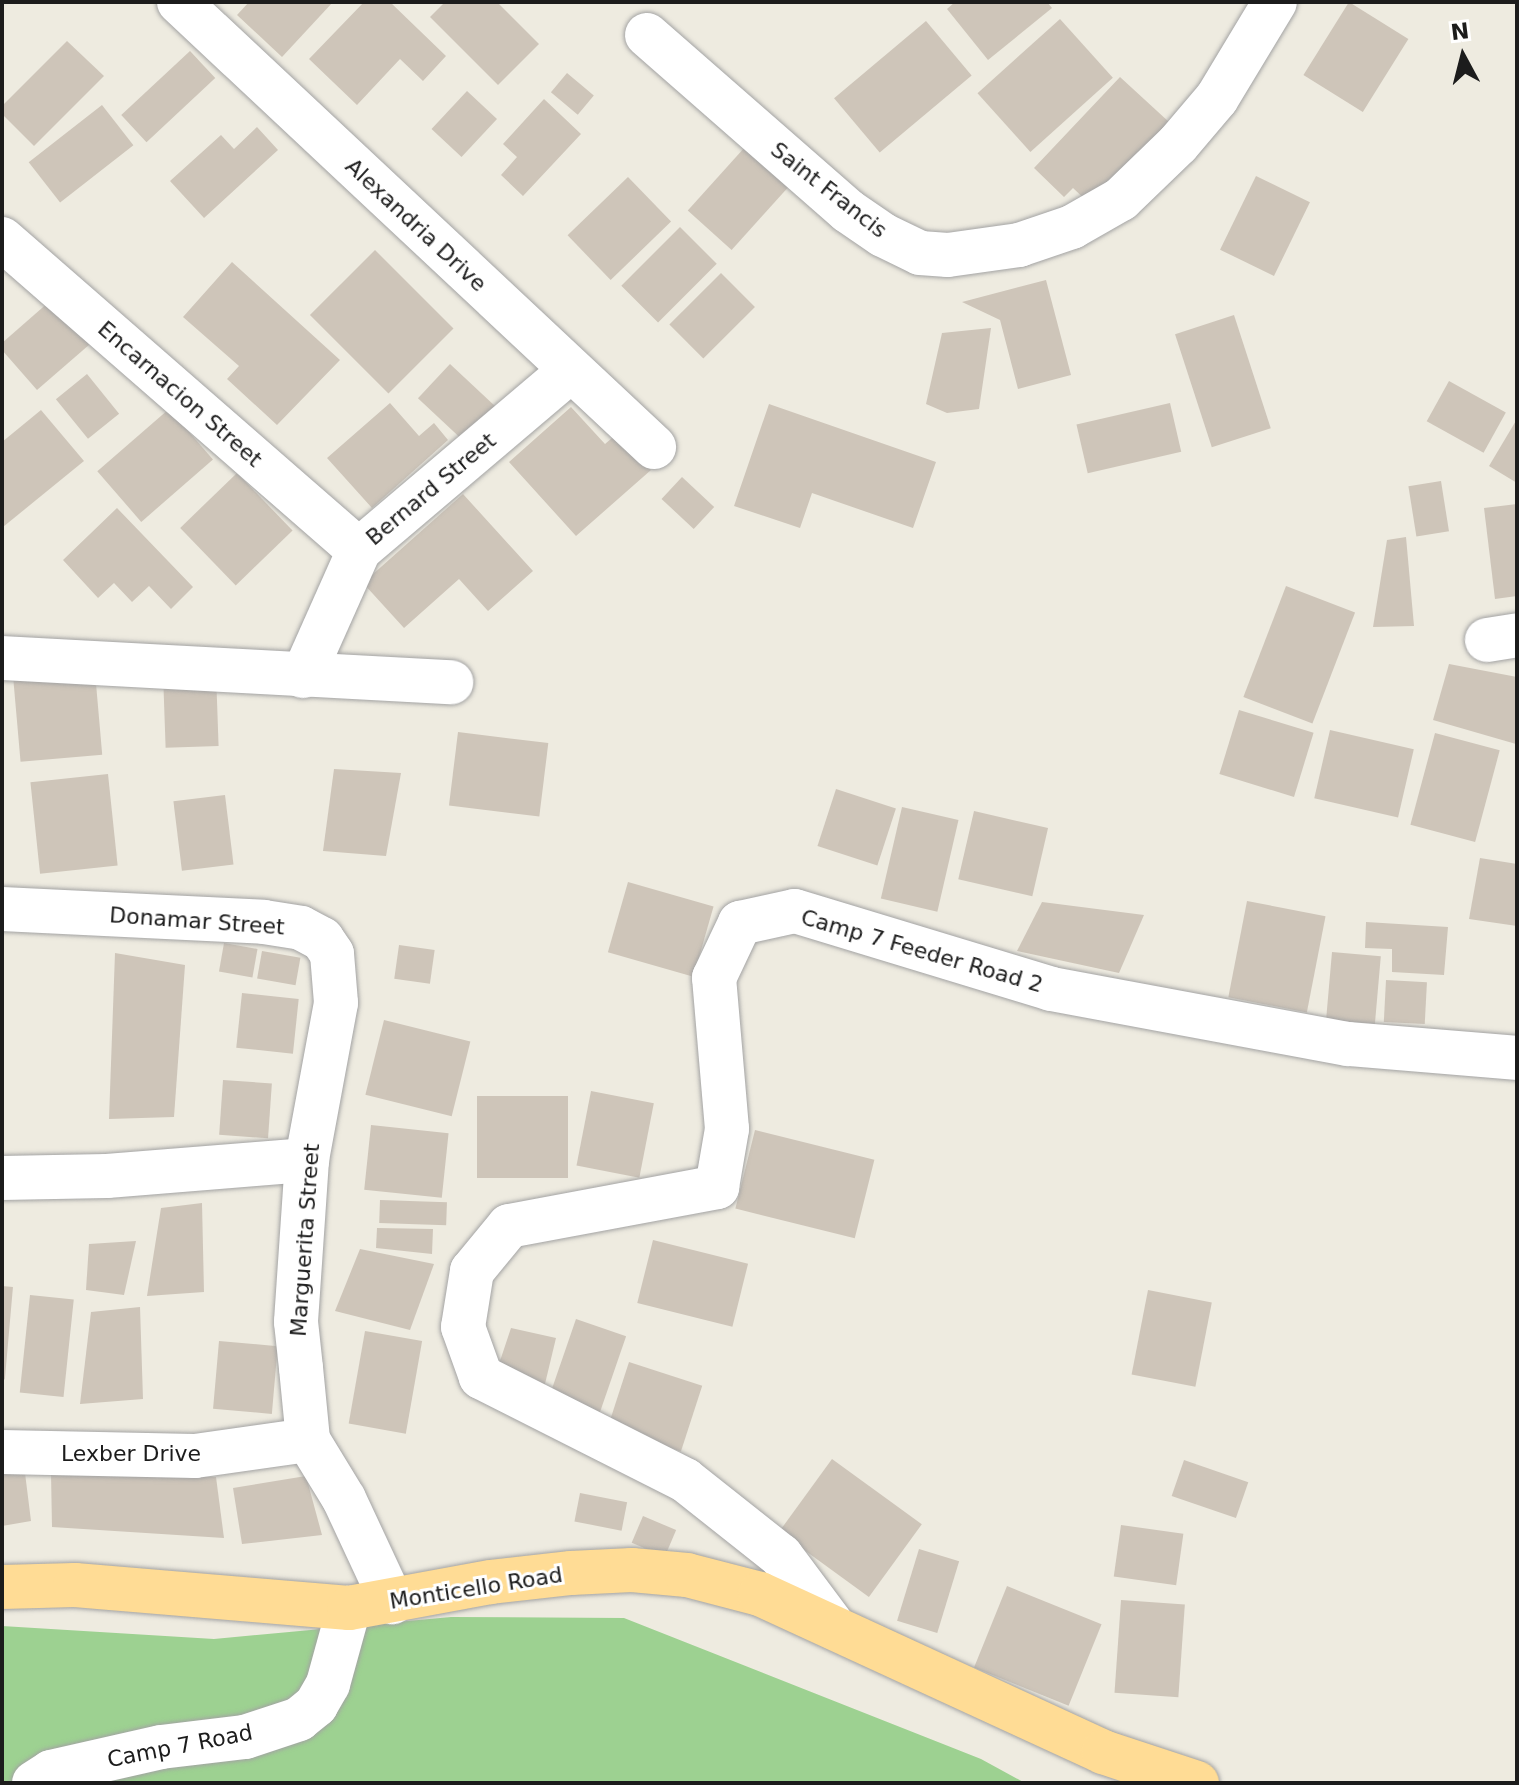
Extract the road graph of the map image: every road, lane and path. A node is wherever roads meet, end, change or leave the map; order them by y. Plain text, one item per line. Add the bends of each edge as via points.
1 (179, 2) edge
2 (1275, 2) edge
3 (647, 35) dead end
4 (2, 239) edge
5 (571, 370) junction
6 (654, 447) dead end
7 (359, 550) junction
8 (3, 651) edge
9 (303, 676) junction
10 (451, 682) dead end
11 (2, 909) edge
12 (336, 1003) joint
13 (1517, 1058) edge
14 (307, 1160) junction
15 (2, 1178) edge
16 (308, 1440) junction
17 (2, 1452) edge
18 (2, 1587) edge
19 (392, 1602) junction
20 (349, 1608) junction
21 (834, 1627) junction
22 (34, 1783) edge
23 (1197, 1783) edge

1 - 5 street, Alexandria Drive
2 - 3 street, Saint Francis via 1217,98 1121,199 1072,227 1019,245 948,255 920,253 848,211
4 - 7 street, Encarnacion Street
5 - 6 street, Alexandria Drive
5 - 7 street, Bernard Street
7 - 9 street, Bernard Street
8 - 9 street
9 - 10 street
11 - 12 street, Donamar Street via 301,928 322,939 332,954
12 - 14 street, Marguerita Street
13 - 21 street, Camp 7 Feeder Road 2 via 1348,1044 1051,989 795,911 740,923 714,978 727,1129 717,1187 509,1226 472,1271 463,1327 481,1377 685,1480 781,1556
14 - 15 street via 107,1176
14 - 16 street, Marguerita Street via 296,1322
16 - 17 street, Lexber Drive via 195,1456
16 - 19 street, Marguerita Street via 344,1499
18 - 20 main road, Monticello Road via 75,1585
19 - 20 main road, Monticello Road
19 - 21 main road, Monticello Road via 491,1582 632,1570 687,1575 760,1594
20 - 22 street, Camp 7 Road via 328,1684 316,1705 299,1719 245,1737 161,1747 51,1772
21 - 23 main road, Monticello Road via 1103,1752

